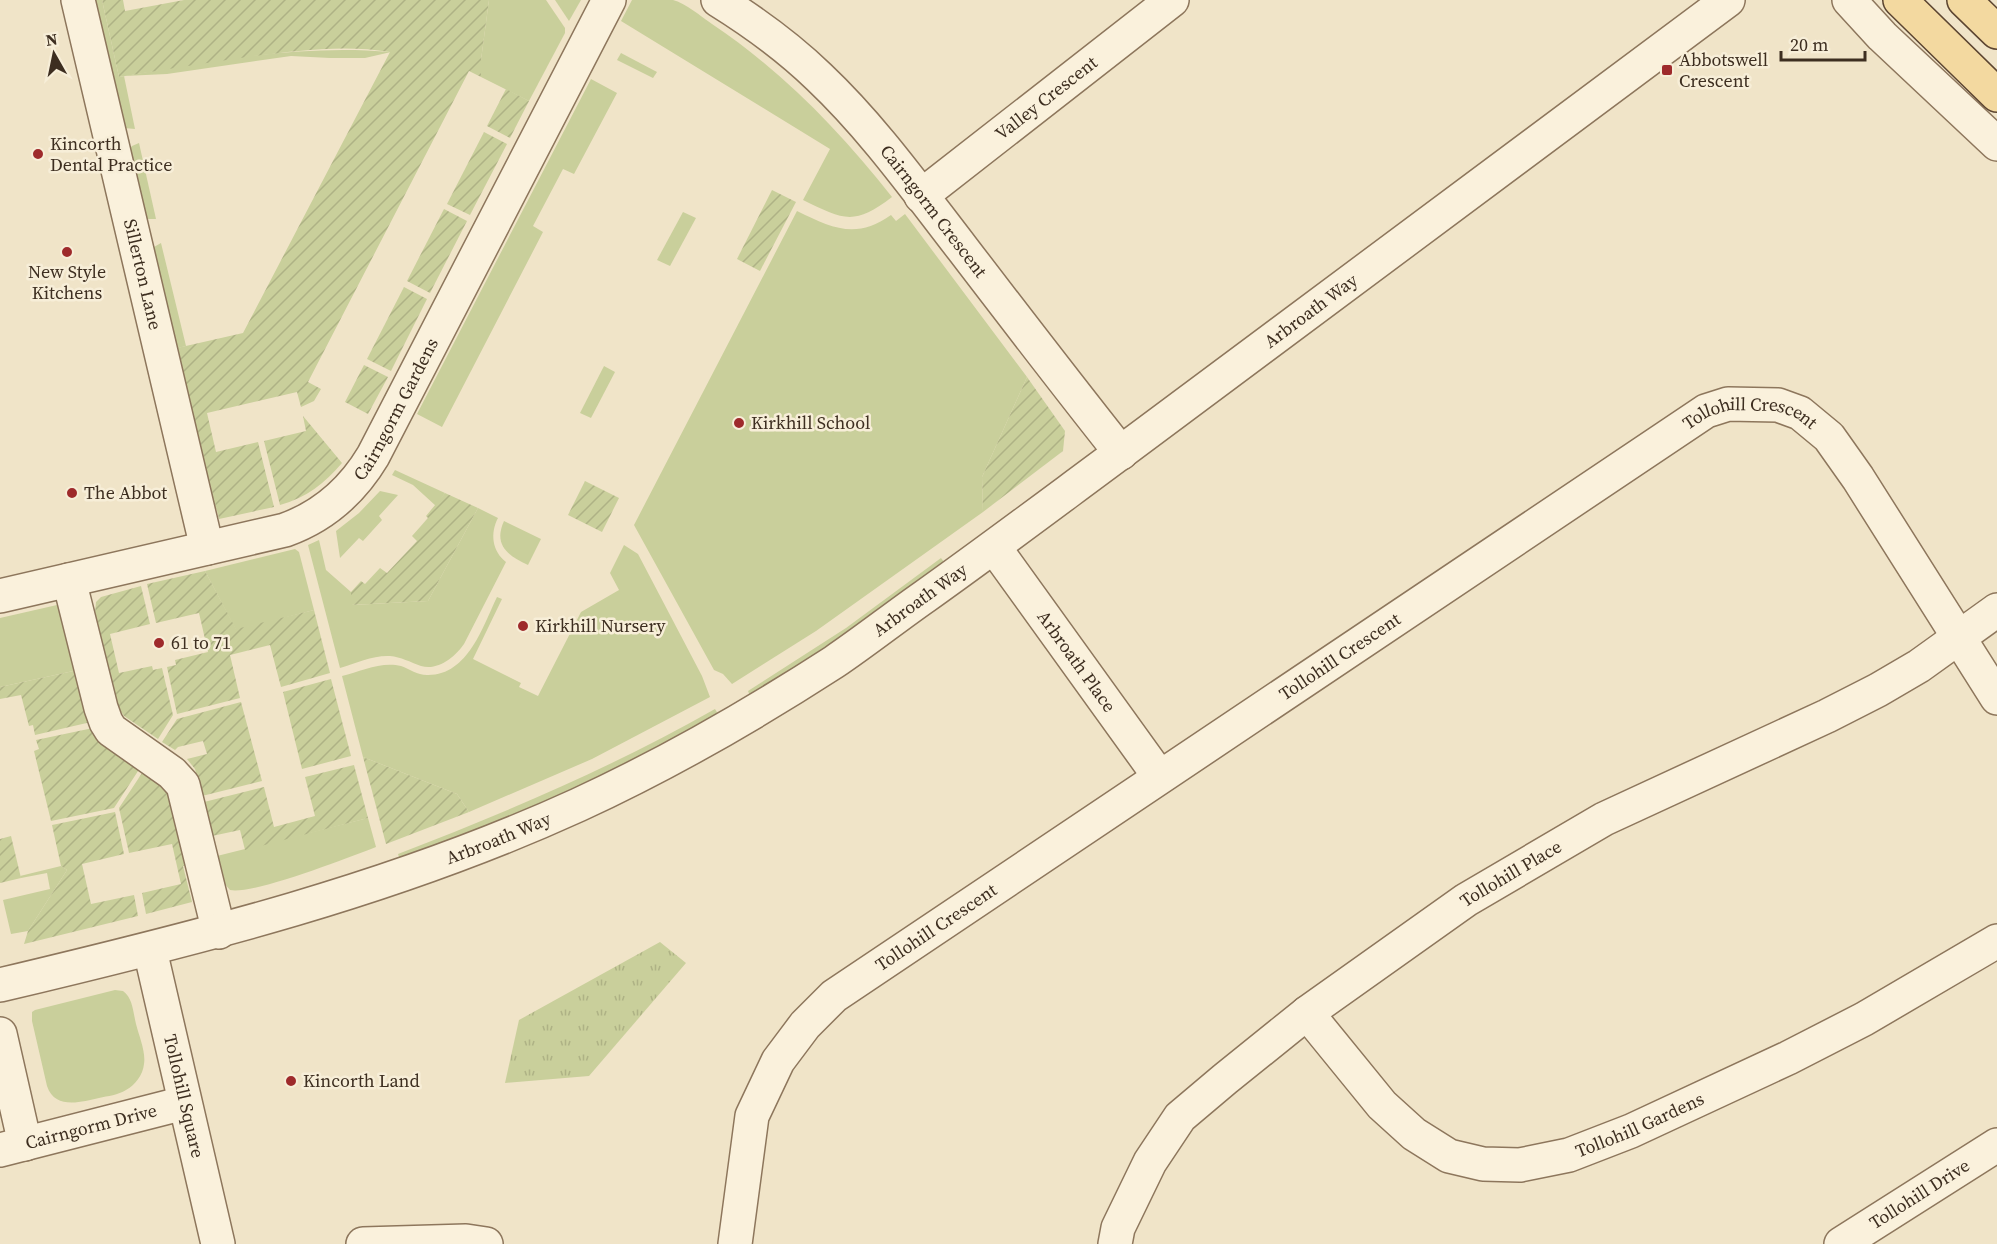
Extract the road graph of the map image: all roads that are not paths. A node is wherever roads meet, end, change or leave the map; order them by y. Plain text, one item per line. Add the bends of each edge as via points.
1 (78, 0) edge
2 (609, 0) edge
3 (718, 0) edge
4 (1172, 0) edge
5 (1728, 0) edge
6 (1850, 0) edge
7 (1900, 0) edge
8 (1964, 0) edge
9 (1997, 32) edge
10 (1997, 95) edge
11 (1997, 144) edge
12 (921, 196) junction
13 (1121, 453) junction
14 (994, 547) junction
15 (207, 548) junction
16 (69, 580) junction
17 (0, 596) edge
18 (1997, 610) edge
19 (1959, 637) junction
20 (1997, 698) edge
21 (1159, 776) junction
22 (219, 932) junction
23 (1997, 941) edge
24 (150, 950) junction
25 (0, 985) edge
26 (1307, 1013) junction
27 (0, 1034) edge
28 (184, 1103) junction
29 (1997, 1145) edge
30 (13, 1147) edge
31 (218, 1244) edge
32 (363, 1244) edge
33 (486, 1244) edge
34 (735, 1244) edge
35 (1115, 1244) edge
36 (1841, 1244) edge

1 - 15 street, Sillerton Lane
2 - 15 street, Cairngorm Gardens via 364,469 342,496 315,517 285,530
3 - 12 street, Cairngorm Crescent via 755,23 819,76
4 - 12 street, Valley Crescent
5 - 13 street, Arbroath Way
6 - 11 street via 1882,36
7 - 10 main road
8 - 9 main road
12 - 13 street, Cairngorm Crescent
13 - 14 street, Arbroath Way
14 - 21 street, Arbroath Place
14 - 22 street, Arbroath Way via 838,659 671,759 580,804 469,851 408,874
15 - 16 street, Cairngorm Gardens
16 - 17 street, Cairngorm Gardens
16 - 22 street via 107,725 183,785
18 - 19 street, Tollohill Place
19 - 20 street, Tollohill Crescent
19 - 21 street, Tollohill Crescent via 1829,437 1800,413 1778,405 1728,404 1706,411
19 - 26 street, Tollohill Place via 1919,666 1827,716 1604,819 1466,900
21 - 34 street, Tollohill Crescent via 838,993 805,1025 778,1061 752,1116
22 - 24 street, Arbroath Way
23 - 26 street, Tollohill Gardens via 1864,1019 1788,1058 1631,1131 1569,1155 1520,1165 1483,1164 1449,1156 1414,1134 1382,1105
24 - 25 street, Arbroath Way
24 - 28 street, Tollohill Square
26 - 35 street, Tollohill Place via 1180,1117 1150,1162 1118,1228
27 - 30 street
28 - 30 street, Cairngorm Drive
28 - 31 street, Tollohill Square
29 - 36 street, Tollohill Drive
32 - 33 street

